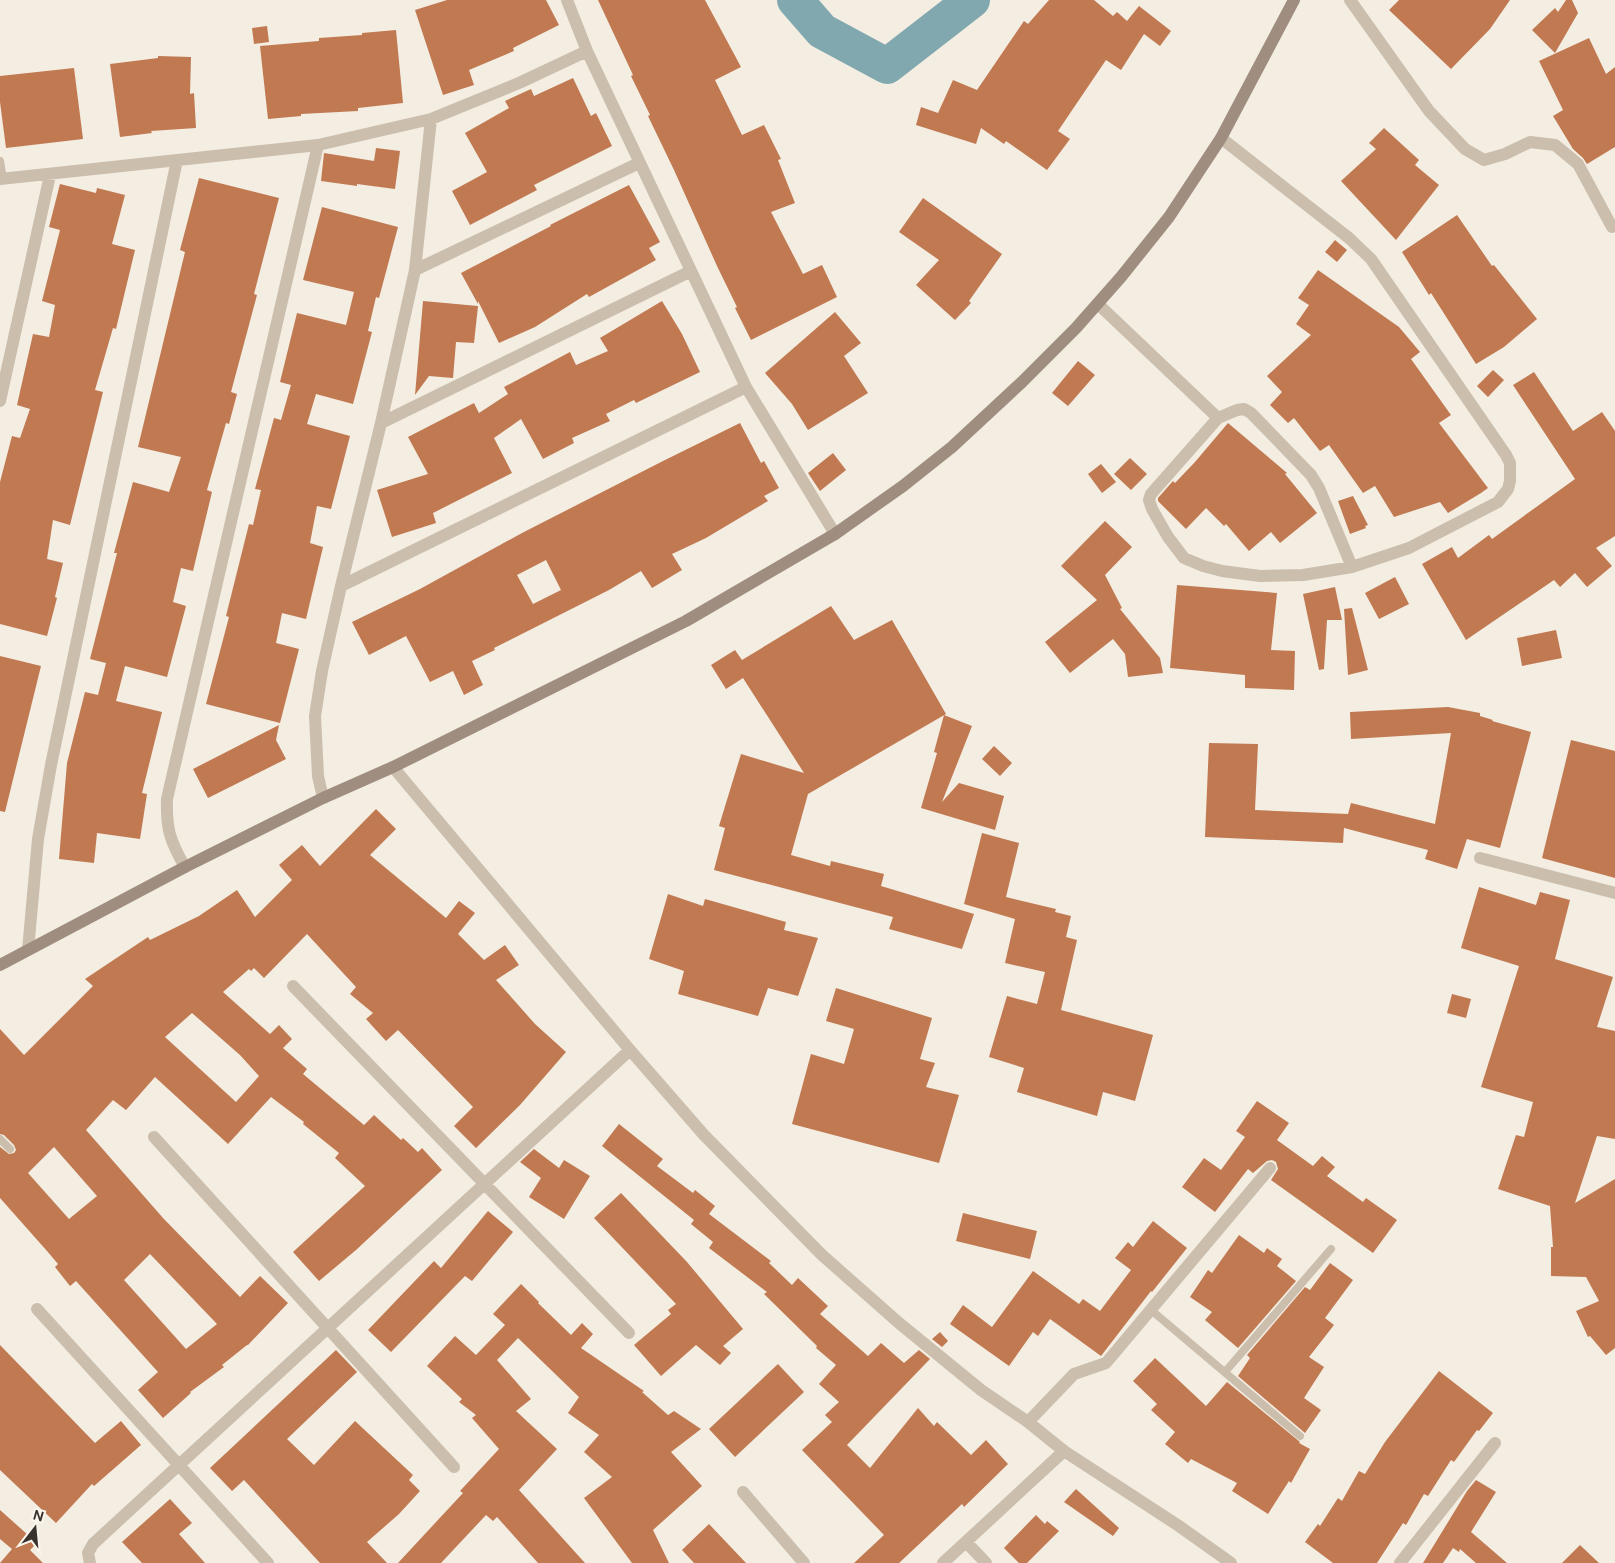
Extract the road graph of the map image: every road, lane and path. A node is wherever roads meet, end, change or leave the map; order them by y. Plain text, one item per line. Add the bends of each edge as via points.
1 (567, 0) edge
2 (1294, 0) edge
3 (1350, 0) edge
4 (587, 51) junction
5 (431, 119) junction
6 (1221, 138) junction
7 (318, 145) junction
8 (0, 160) edge
9 (176, 160) junction
10 (639, 162) junction
11 (50, 175) junction
12 (1, 179) edge
13 (1612, 227) dead end
14 (415, 270) junction
15 (691, 271) junction
16 (1098, 304) junction
17 (746, 387) junction
18 (0, 401) edge
19 (1218, 418) junction
20 (381, 423) junction
21 (835, 534) junction
22 (1352, 567) junction
23 (341, 586) junction
24 (393, 767) junction
25 (323, 798) junction
26 (1480, 858) dead end
27 (186, 867) junction
28 (1615, 893) edge
29 (28, 950) junction
30 (0, 965) edge
31 (293, 986) dead end
32 (630, 1050) junction
33 (154, 1137) dead end
34 (0, 1139) edge
35 (10, 1149) dead end
36 (1270, 1168) dead end
37 (485, 1184) junction
38 (1331, 1249) dead end
39 (37, 1308) dead end
40 (1151, 1310) junction
41 (326, 1328) junction
42 (629, 1333) dead end
43 (1225, 1372) junction
44 (1028, 1422) junction
45 (1300, 1436) dead end
46 (1495, 1442) dead end
47 (1064, 1451) junction
48 (178, 1465) junction
49 (454, 1467) dead end
50 (743, 1492) dead end
51 (966, 1542) junction
52 (90, 1563) edge
53 (268, 1563) edge
54 (804, 1563) edge
55 (943, 1563) edge
56 (986, 1563) edge
57 (1231, 1563) edge
58 (1400, 1563) edge

1 - 4 street
2 - 6 street
3 - 13 street via 1429,111 1465,149 1484,160 1530,142 1555,145 1578,164
4 - 5 street
4 - 10 street
5 - 7 street
5 - 14 street
6 - 16 street via 1168,217
6 - 22 street via 1349,238 1371,259 1510,463 1508,489 1498,502 1409,548
7 - 9 street
7 - 27 street via 167,799 166,820 173,845
8 - 12 lane
9 - 11 street
9 - 29 street via 51,765 38,839
10 - 14 street
10 - 15 street
11 - 12 street
11 - 18 street
14 - 20 street
15 - 17 street
15 - 20 street
16 - 19 street
16 - 21 street via 952,447
17 - 21 street
17 - 23 street
19 - 22 street via 1244,409 1311,474
19 - 22 street via 1154,489 1149,500 1168,537 1184,558 1222,571 1260,576 1303,575
20 - 23 street
21 - 24 street via 686,621
23 - 25 street via 315,716 318,776
24 - 25 street
24 - 32 street
25 - 27 street
26 - 28 street
27 - 29 street
29 - 30 street
31 - 37 street
32 - 37 street
32 - 44 street via 704,1135 822,1255 981,1390
33 - 41 street
34 - 35 lane
36 - 40 street
37 - 41 street
37 - 42 street
38 - 43 lane
39 - 48 street
40 - 43 lane
40 - 44 street via 1106,1363 1074,1374
41 - 48 street
41 - 49 street
43 - 45 lane
44 - 47 street
46 - 58 street
47 - 51 street
47 - 57 street
48 - 52 street via 93,1544 88,1553
48 - 53 street
50 - 54 street
51 - 55 street
51 - 56 street

